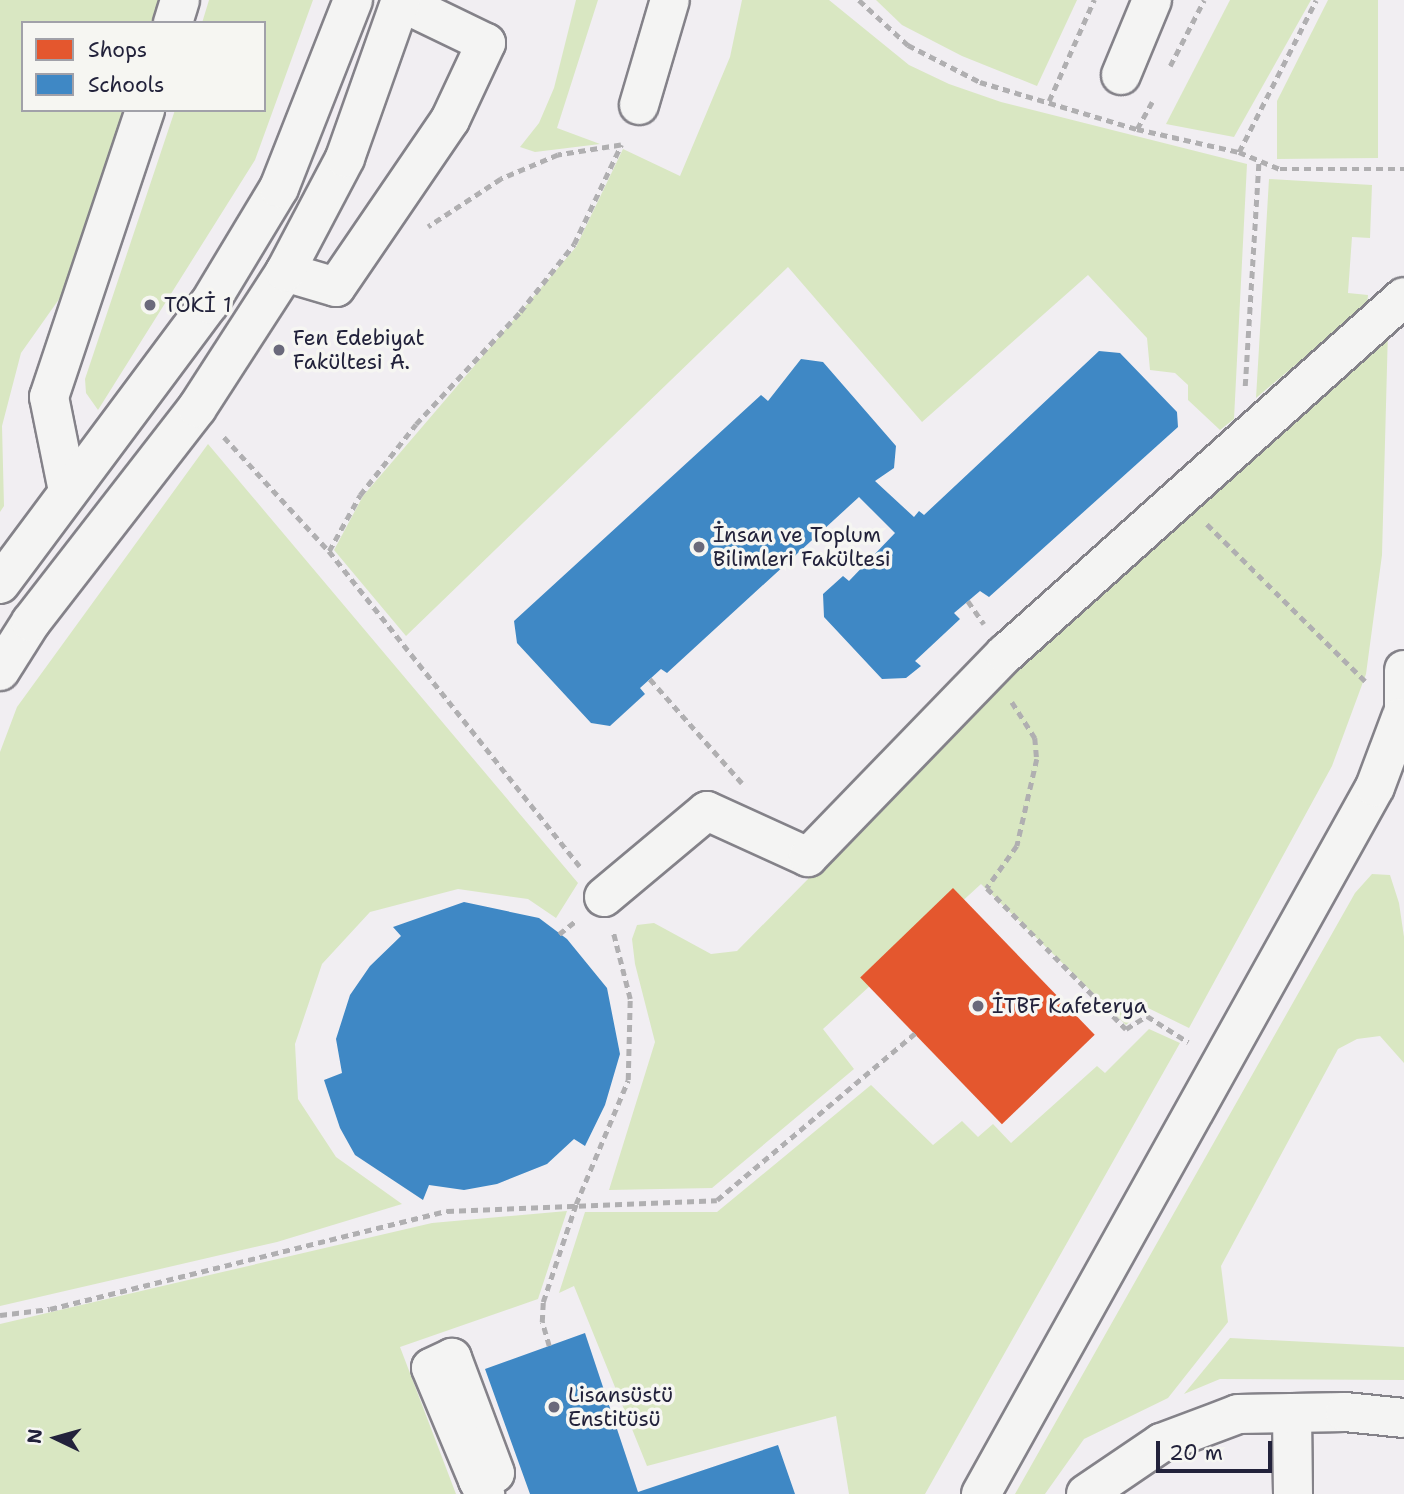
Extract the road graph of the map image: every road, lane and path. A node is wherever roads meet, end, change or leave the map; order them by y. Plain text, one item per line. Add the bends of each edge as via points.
1 (180, 0) edge
2 (353, 0) edge
3 (670, 0) edge
4 (1094, 0) edge
5 (1152, 0) edge
6 (1317, 0) edge
7 (401, 1) edge
8 (174, 21) edge
9 (1121, 75) dead end
10 (1049, 101) dead end
11 (639, 105) dead end
12 (144, 112) edge
13 (1239, 152) dead end
14 (1259, 160) dead end
15 (424, 230) dead end
16 (285, 272) junction
17 (1404, 297) edge
18 (197, 408) junction
19 (1243, 439) junction
20 (68, 491) junction
21 (1179, 496) junction
22 (329, 551) junction
23 (0, 584) edge
24 (1404, 670) edge
25 (0, 671) edge
26 (988, 675) junction
27 (650, 679) dead end
28 (1403, 723) edge
29 (752, 794) dead end
30 (604, 897) junction
31 (915, 1033) dead end
32 (1222, 1063) junction
33 (576, 1204) junction
34 (0, 1315) edge
35 (549, 1346) dead end
36 (1292, 1413) junction
37 (1404, 1418) edge
38 (981, 1494) edge
39 (1086, 1494) edge
40 (1293, 1494) edge

1 - 8 street
2 - 20 street via 279,188 209,304
3 - 11 street
4 - 10 path
5 - 9 street
6 - 13 path
7 - 16 street via 345,158
7 - 16 street via 486,43 450,120 336,287
12 - 20 street via 49,397
14 - 19 path
15 - 22 path via 501,179 547,159 621,145 574,244 520,312 416,424 360,495
16 - 18 street
17 - 19 street
18 - 22 path
18 - 25 street via 31,622
19 - 21 street
20 - 23 street
21 - 26 street via 1005,654
21 - 28 path
22 - 30 path
24 - 28 street
26 - 30 street via 808,857 707,811
26 - 32 path via 1021,712 1035,738 1037,758 1017,846 987,888 1126,1029 1147,1016
27 - 29 path
28 - 32 street via 1376,787
30 - 33 path via 630,999 628,1080
31 - 33 path via 717,1200
32 - 38 street
33 - 34 path via 447,1210 50,1309
33 - 35 path via 543,1303 542,1322
36 - 37 street
36 - 39 street via 1238,1414 1161,1443
36 - 40 street

